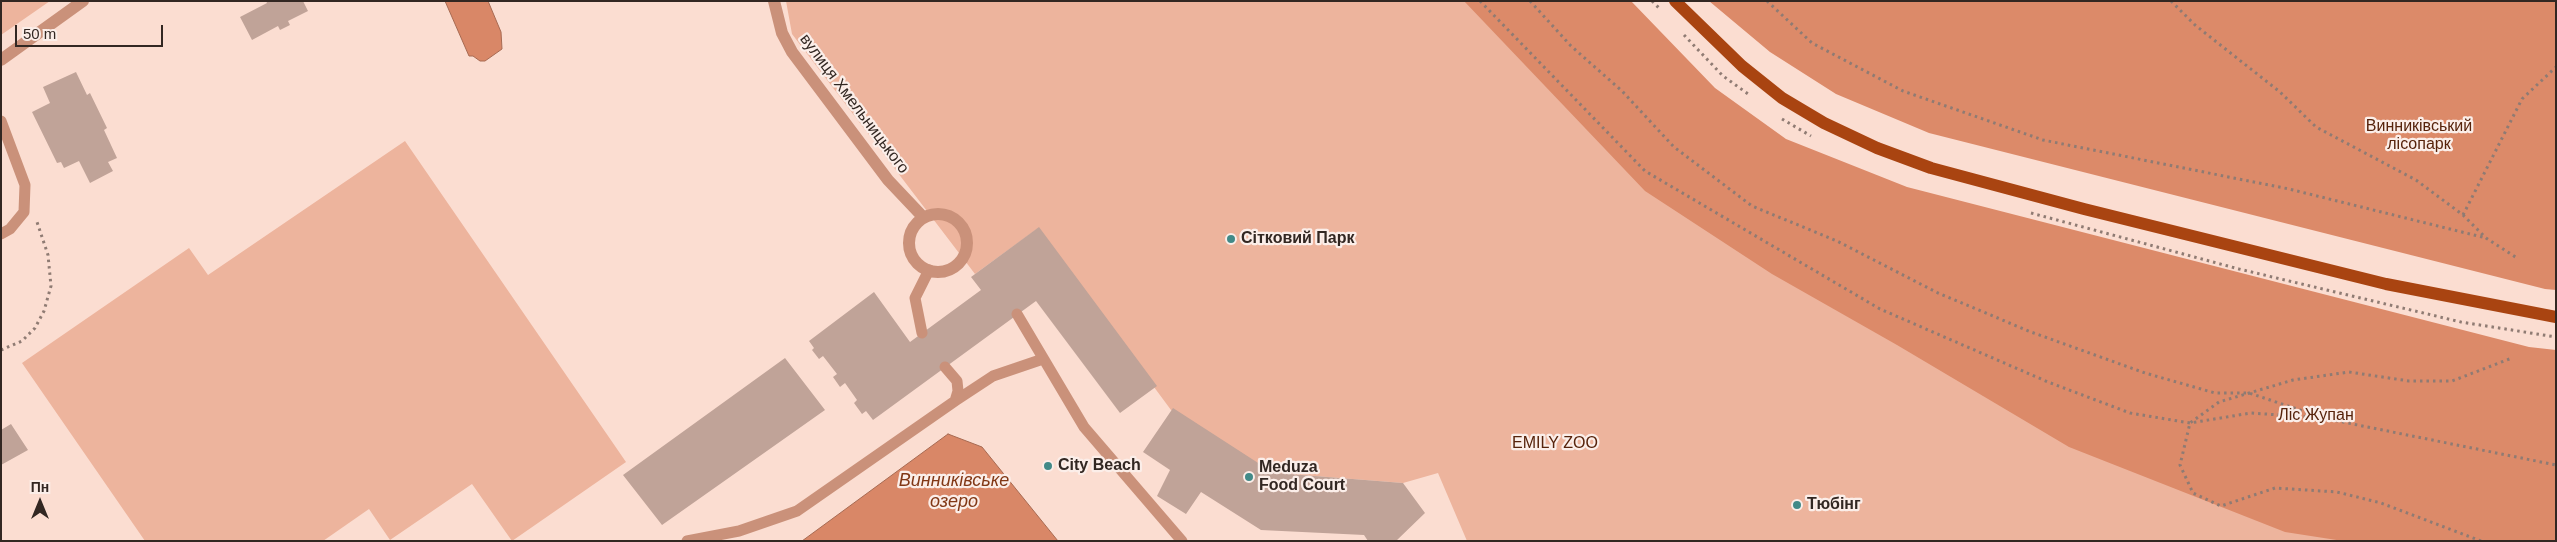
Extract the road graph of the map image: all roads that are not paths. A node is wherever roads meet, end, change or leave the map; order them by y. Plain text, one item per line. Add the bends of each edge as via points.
1 (82, 1) edge
2 (774, 1) edge
3 (1675, 1) edge
4 (1, 60) edge
5 (1, 121) edge
6 (923, 217) junction
7 (1, 234) edge
8 (929, 270) junction
9 (1017, 314) dead end
10 (2556, 317) edge
11 (922, 334) dead end
12 (1043, 359) junction
13 (945, 367) dead end
14 (955, 401) junction
15 (687, 541) edge
16 (1182, 541) edge

1 - 4 street
2 - 6 street, вулиця Хмельницького via 782,33 792,52 888,180
3 - 10 main road via 1742,66 1782,98 1824,124 1930,168 2386,284
5 - 7 lane via 25,186 24,212 10,230
6 - 8 street via 915,226 909,243 914,260
6 - 8 street via 939,214 956,220 968,243 955,266 938,272
8 - 11 lane via 915,298
9 - 12 lane
12 - 14 lane via 993,376
12 - 16 lane via 1084,427
13 - 14 lane via 957,381
14 - 15 lane via 797,511 739,531

